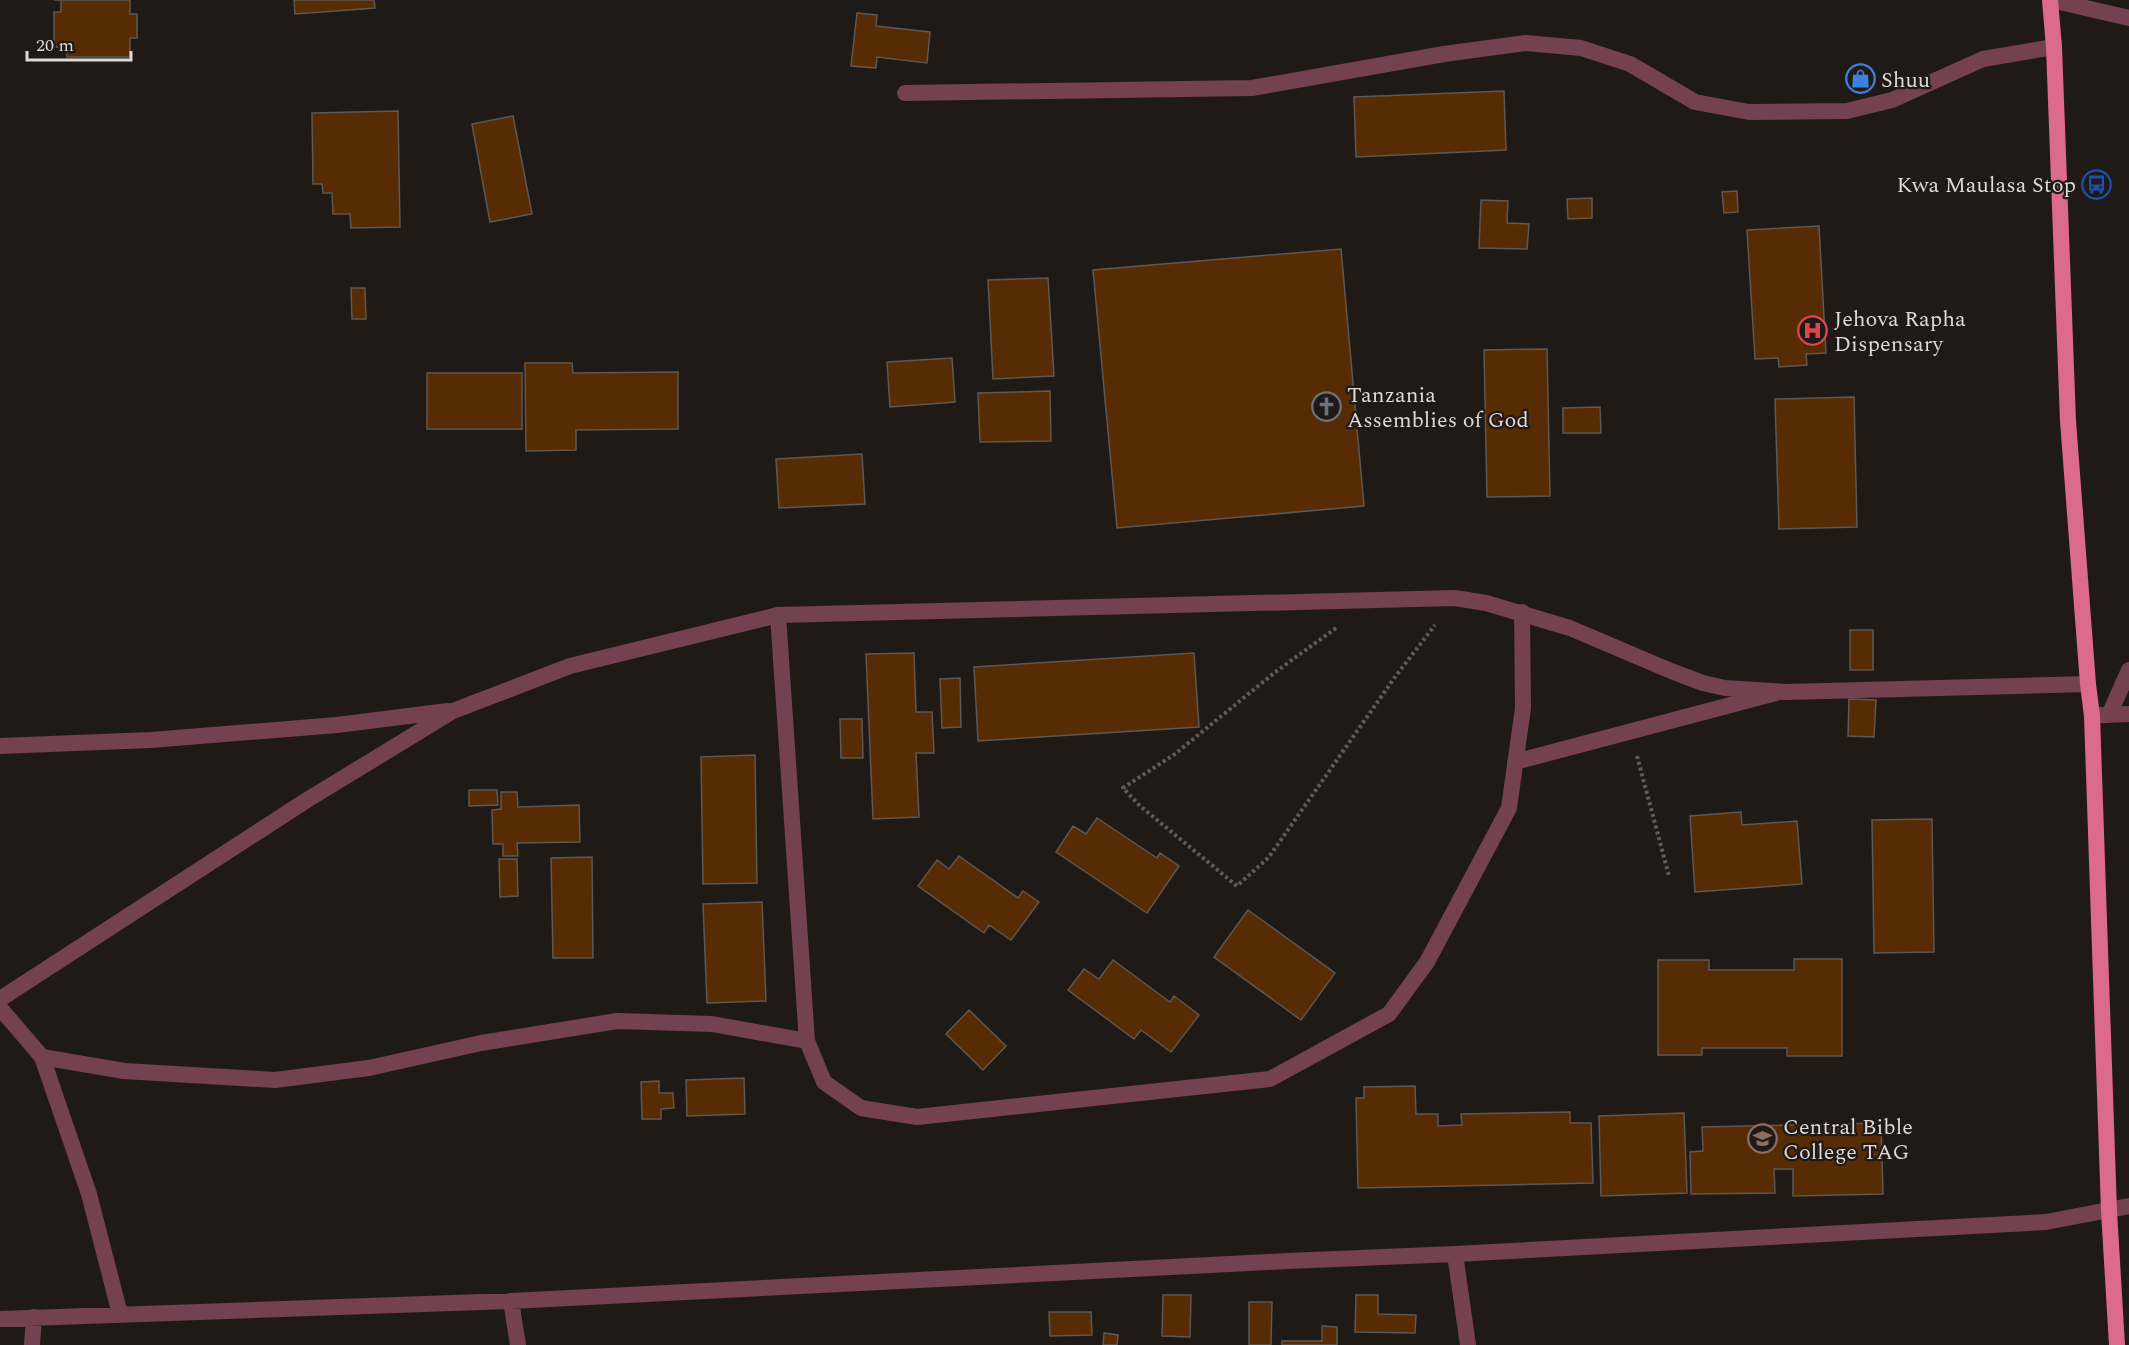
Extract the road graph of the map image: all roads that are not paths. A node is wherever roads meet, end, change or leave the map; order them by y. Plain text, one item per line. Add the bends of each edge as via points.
1 (2051, 0) edge
2 (2129, 18) edge
3 (2054, 47) junction
4 (904, 93) dead end
5 (1522, 612) junction
6 (778, 615) junction
7 (2129, 670) edge
8 (2088, 684) junction
9 (1780, 692) junction
10 (453, 711) junction
11 (2129, 714) edge
12 (2109, 715) junction
13 (2092, 716) junction
14 (0, 746) edge
15 (1515, 762) junction
16 (0, 999) edge
17 (0, 1008) edge
18 (807, 1041) junction
19 (42, 1057) junction
20 (2129, 1206) edge
21 (2109, 1211) junction
22 (1455, 1254) junction
23 (511, 1301) junction
24 (120, 1314) junction
25 (34, 1317) junction
26 (0, 1319) edge
27 (32, 1345) edge
28 (518, 1345) edge
29 (1467, 1345) edge
30 (2117, 1345) edge

1 - 2 street
1 - 3 highway
3 - 4 street via 1983,59 1892,100 1846,111 1749,112 1695,102 1630,64 1581,48 1526,43 1252,88
3 - 8 highway via 2068,421
5 - 6 street via 1455,598
5 - 9 street via 1703,683
5 - 15 street via 1523,708
6 - 10 street via 570,666
6 - 18 street
7 - 12 street
8 - 9 street
8 - 13 highway
9 - 15 street
10 - 14 street via 163,739
10 - 16 street via 307,800
11 - 12 street
12 - 13 street
13 - 21 highway
15 - 18 street via 1509,808 1427,962 1389,1014 1270,1079 917,1117 861,1108 824,1082
17 - 19 street
18 - 19 street via 712,1024 617,1021 481,1043 369,1068 275,1080 123,1071
19 - 24 street via 89,1194
20 - 21 street
21 - 22 street via 2046,1222
21 - 30 highway
22 - 23 street
22 - 29 street
23 - 24 street
23 - 28 street
24 - 25 street
25 - 26 street
25 - 27 street

